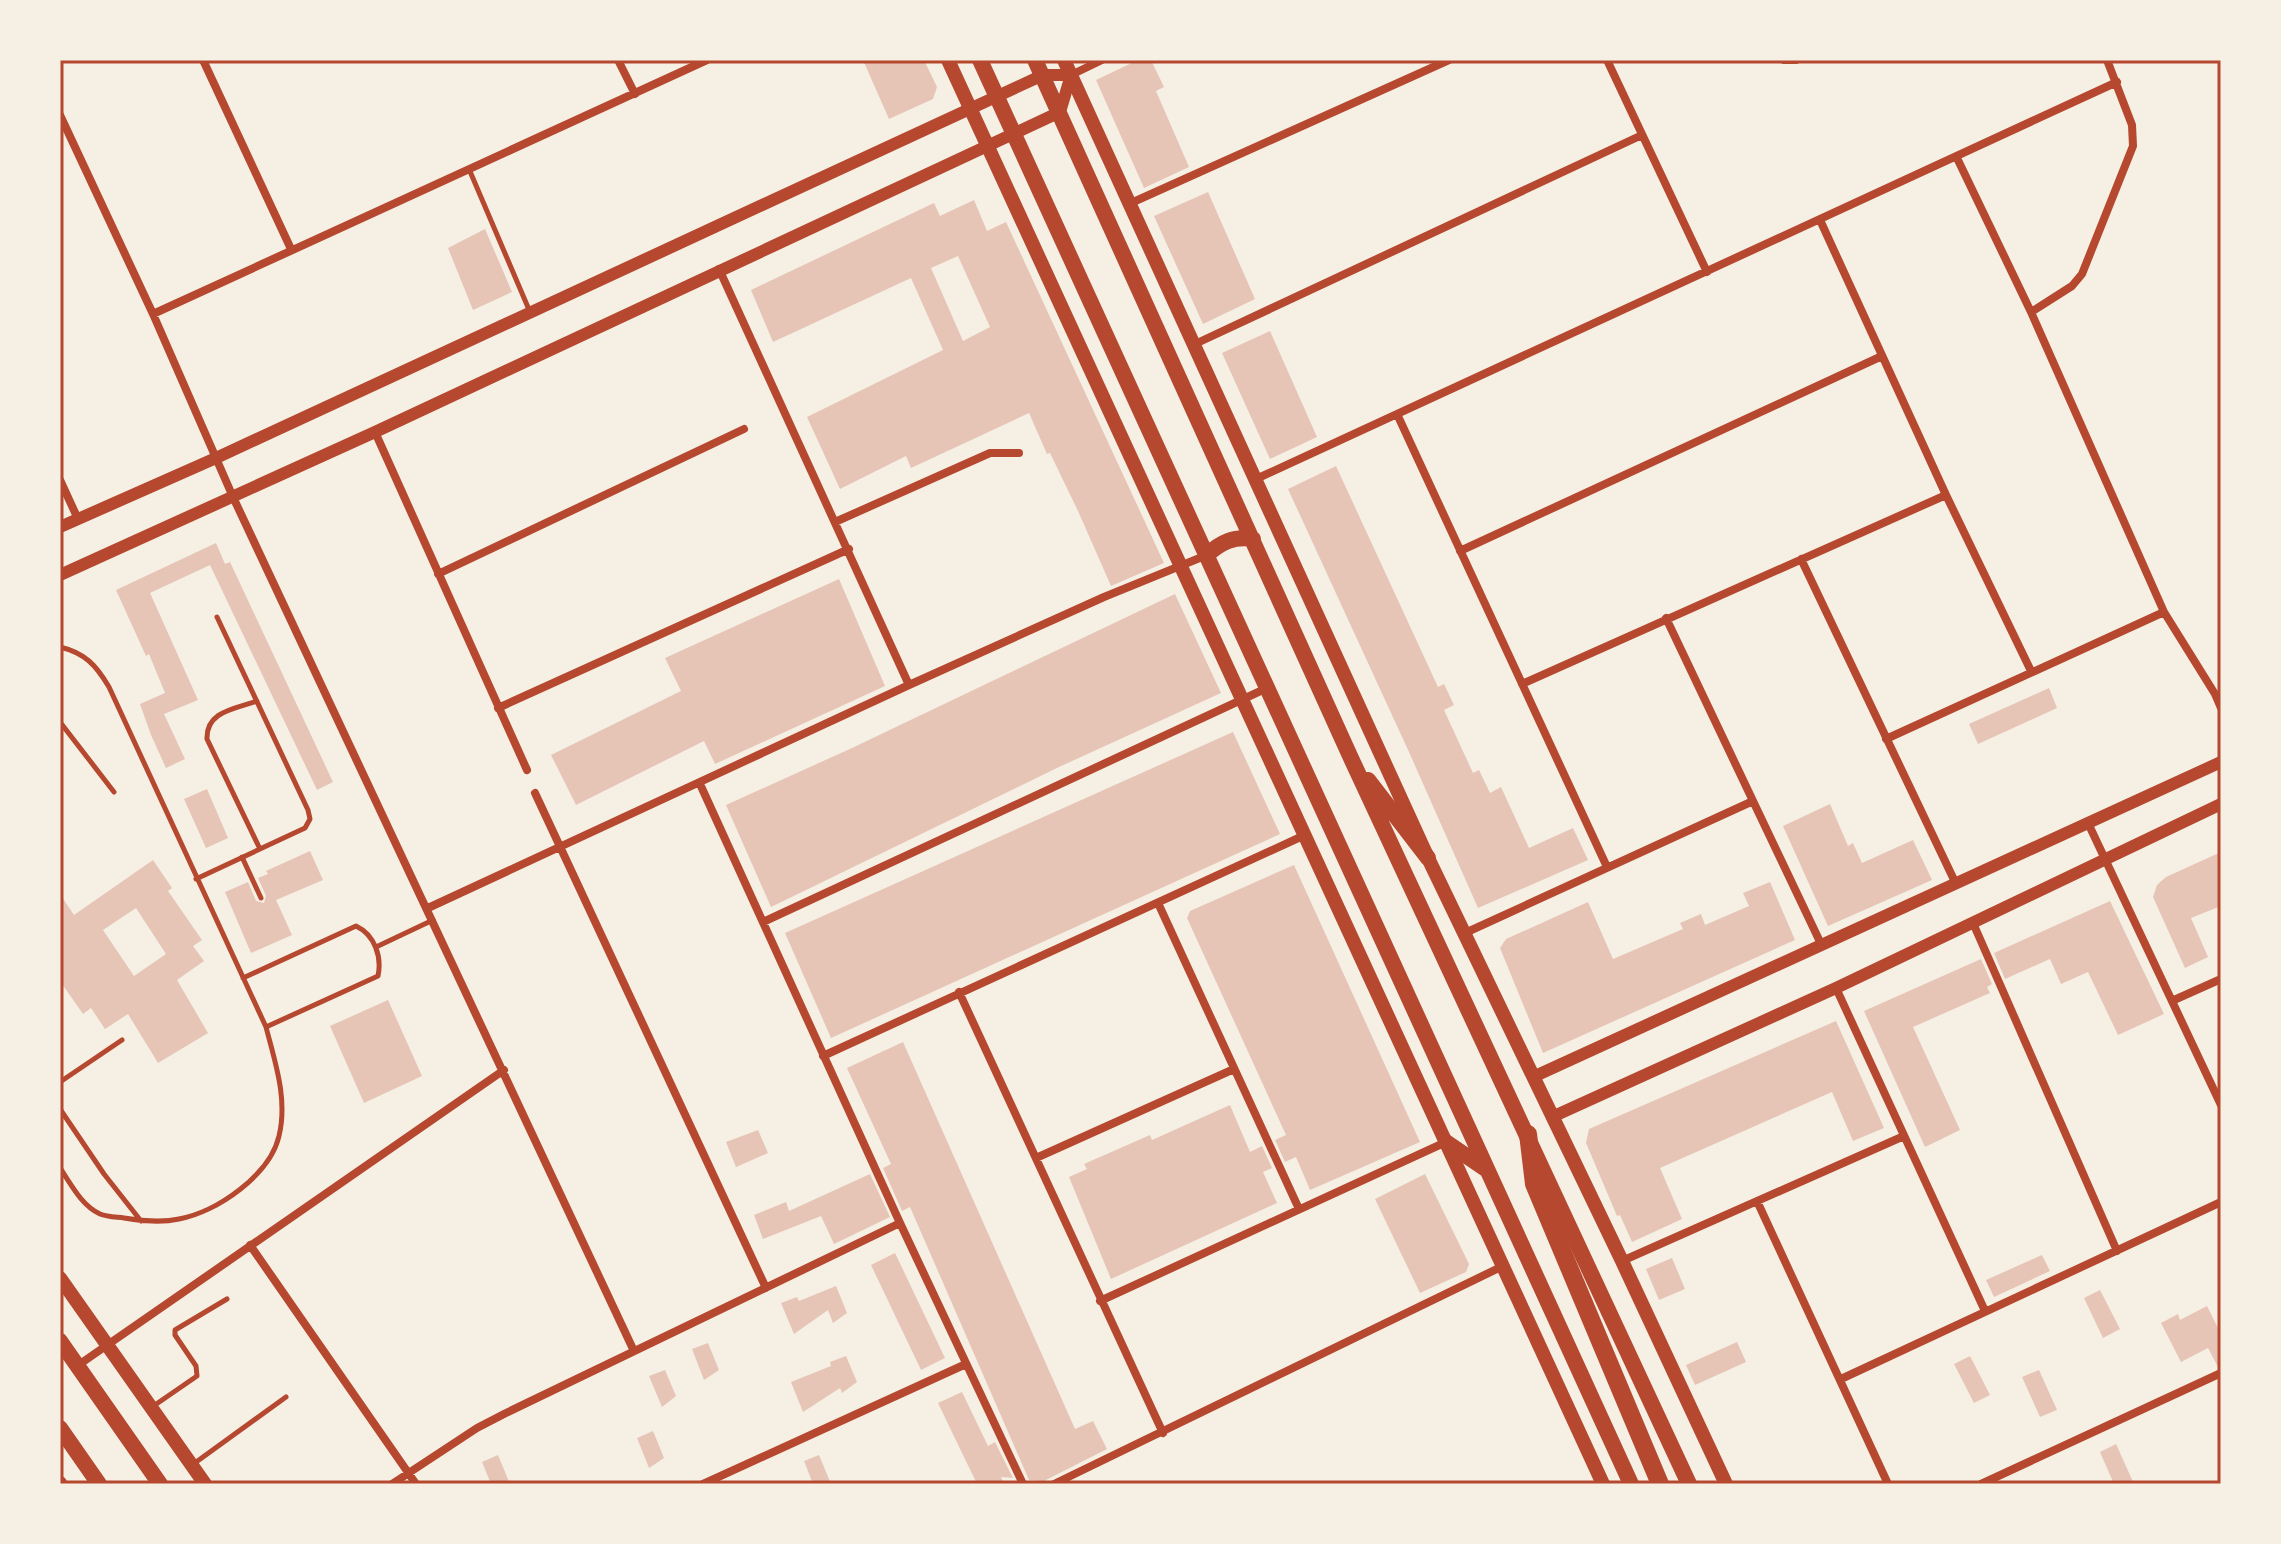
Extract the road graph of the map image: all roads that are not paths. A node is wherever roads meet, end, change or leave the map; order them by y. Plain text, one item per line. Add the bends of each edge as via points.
1 (203, 60) edge
2 (618, 60) edge
3 (707, 60) edge
4 (948, 60) edge
5 (980, 60) edge
6 (1064, 60) edge
7 (1102, 60) edge
8 (1449, 60) edge
9 (1607, 60) edge
10 (2107, 60) edge
11 (1039, 68) edge
12 (1071, 75) junction
13 (2117, 82) junction
14 (635, 94) junction
15 (996, 96) junction
16 (970, 109) junction
17 (1060, 112) junction
18 (60, 115) edge
19 (1014, 134) junction
20 (1642, 135) junction
21 (988, 147) junction
22 (1957, 158) junction
23 (469, 169) junction
24 (1131, 203) junction
25 (1820, 220) junction
26 (291, 249) junction
27 (719, 269) junction
28 (1707, 272) junction
29 (530, 312) junction
30 (2031, 312) junction
31 (153, 314) junction
32 (1195, 344) junction
33 (1882, 356) junction
34 (1397, 414) junction
35 (744, 429) dead end
36 (375, 432) junction
37 (1019, 453) dead end
38 (216, 458) junction
39 (1256, 479) junction
40 (60, 480) edge
41 (1946, 495) junction
42 (233, 497) junction
43 (78, 519) junction
44 (835, 522) junction
45 (60, 527) edge
46 (1253, 539) junction
47 (849, 549) junction
48 (1460, 551) junction
49 (1207, 555) junction
50 (1801, 559) junction
51 (1180, 565) junction
52 (438, 574) junction
53 (60, 575) edge
54 (2164, 612) junction
55 (217, 617) dead end
56 (1666, 618) junction
57 (60, 647) edge
58 (2031, 671) junction
59 (1522, 684) junction
60 (909, 685) junction
61 (1267, 688) junction
62 (2218, 696) edge
63 (1243, 698) junction
64 (257, 701) junction
65 (498, 708) junction
66 (2221, 708) edge
67 (60, 722) edge
68 (1886, 739) junction
69 (1350, 756) junction
70 (2221, 762) edge
71 (527, 770) dead end
72 (700, 784) junction
73 (114, 792) dead end
74 (535, 793) dead end
75 (1753, 801) junction
76 (2221, 804) edge
77 (2088, 823) junction
78 (1305, 835) junction
79 (562, 846) junction
80 (260, 849) junction
81 (242, 857) junction
82 (1428, 858) junction
83 (2107, 858) junction
84 (1607, 867) junction
85 (196, 879) junction
86 (1956, 884) junction
87 (261, 898) dead end
88 (1158, 903) junction
89 (428, 908) junction
90 (433, 919) junction
91 (763, 922) junction
92 (1973, 923) junction
93 (1465, 933) junction
94 (1822, 946) junction
95 (376, 947) junction
96 (243, 978) junction
97 (2221, 979) edge
98 (1836, 988) junction
99 (959, 992) junction
100 (2174, 1000) junction
101 (266, 1027) junction
102 (122, 1040) dead end
103 (823, 1056) junction
104 (1234, 1069) junction
105 (504, 1070) junction
106 (1533, 1077) junction
107 (60, 1082) edge
108 (2221, 1105) edge
109 (60, 1109) edge
110 (1552, 1117) junction
111 (1528, 1134) junction
112 (1904, 1136) junction
113 (1446, 1142) junction
114 (1036, 1158) junction
115 (60, 1168) edge
116 (1487, 1170) junction
117 (1757, 1201) junction
118 (2221, 1202) edge
119 (1299, 1209) junction
120 (142, 1221) junction
121 (900, 1223) junction
122 (250, 1245) junction
123 (2117, 1251) junction
124 (1622, 1261) junction
125 (1503, 1266) junction
126 (60, 1278) edge
127 (766, 1288) junction
128 (227, 1299) dead end
129 (1100, 1301) junction
130 (1985, 1311) junction
131 (60, 1341) edge
132 (106, 1345) junction
133 (633, 1349) junction
134 (966, 1364) junction
135 (77, 1366) junction
136 (2221, 1373) edge
137 (1841, 1379) junction
138 (286, 1397) dead end
139 (151, 1408) junction
140 (60, 1428) edge
141 (1163, 1433) junction
142 (192, 1465) junction
143 (408, 1473) junction
144 (99, 1484) edge
145 (160, 1484) edge
146 (205, 1484) edge
147 (392, 1484) edge
148 (416, 1484) edge
149 (703, 1484) edge
150 (1023, 1484) edge
151 (1054, 1484) edge
152 (1603, 1484) edge
153 (1631, 1484) edge
154 (1660, 1484) edge
155 (1689, 1484) edge
156 (1726, 1484) edge
157 (1888, 1484) edge
158 (1981, 1484) edge

1 - 26 street
2 - 14 street
3 - 14 street
4 - 16 main road
5 - 15 main road
6 - 12 main road
7 - 12 street
8 - 24 street
9 - 20 street
10 - 13 street
11 - 12 street
11 - 15 street
11 - 17 main road
12 - 17 street
12 - 24 main road
13 - 22 street
13 - 30 street via 2132,125 2133,146 2082,274
14 - 23 street
15 - 16 street
15 - 19 main road
16 - 21 main road
16 - 29 street
17 - 19 street
17 - 46 main road
18 - 31 street
19 - 21 street
19 - 49 main road
20 - 28 street
20 - 32 street
21 - 27 street
21 - 51 main road
22 - 25 street
22 - 30 street
23 - 26 street
23 - 29 lane
24 - 32 main road
25 - 28 street
25 - 33 street
26 - 31 street
27 - 36 street
27 - 44 street
28 - 34 street
29 - 38 street
30 - 54 street
31 - 38 street
32 - 39 main road
33 - 41 street
33 - 48 street
34 - 39 street
34 - 48 street
35 - 52 street
36 - 42 street
36 - 52 street
37 - 44 street via 990,453
38 - 42 street
38 - 43 street
39 - 82 main road
40 - 43 street
41 - 50 street
41 - 58 street
42 - 53 street
42 - 89 street
43 - 45 street
44 - 47 street
46 - 49 main road via 1228,540
46 - 69 main road
47 - 60 street
47 - 65 street
48 - 59 street
49 - 51 street
49 - 61 main road
50 - 56 street
50 - 68 street
51 - 60 street
51 - 63 main road
52 - 65 street
54 - 58 street
54 - 62 street
55 - 64 lane
56 - 59 street
56 - 75 street
57 - 85 lane via 88,658 104,677
58 - 68 street
59 - 84 street
60 - 72 street
61 - 63 street
61 - 116 main road
62 - 66 street
63 - 78 main road
63 - 91 street
64 - 80 lane via 310,819 305,828
64 - 80 lane via 214,717 207,739
65 - 71 street
67 - 73 lane
68 - 86 street
69 - 82 main road
69 - 111 main road
70 - 77 street
72 - 79 street
72 - 91 street
74 - 79 street
75 - 84 street
75 - 94 street
76 - 83 street
77 - 83 street
77 - 86 street
78 - 88 street
78 - 113 main road
79 - 89 street
79 - 127 street
80 - 81 lane
81 - 85 lane
81 - 87 lane
82 - 93 main road
83 - 92 street
83 - 100 street
84 - 93 street
85 - 96 lane
86 - 94 street
88 - 99 street
88 - 104 street
89 - 90 street
90 - 95 lane
90 - 105 street
91 - 103 street
92 - 98 street
92 - 123 street
93 - 106 main road
94 - 106 street
95 - 96 lane via 356,926
95 - 101 lane via 378,976
96 - 101 lane
97 - 100 street
98 - 110 street
98 - 112 street
99 - 103 street
99 - 114 street
100 - 108 street
101 - 120 lane via 282,1110 270,1159 258,1175 207,1208 183,1219
102 - 107 lane
103 - 121 street
104 - 114 street
104 - 119 street
105 - 122 street
105 - 133 street
106 - 110 main road
109 - 120 lane
110 - 124 main road
111 - 154 highway via 1534,1184
111 - 155 main road
112 - 117 street
112 - 130 street
113 - 116 main road
113 - 119 street
113 - 125 main road
114 - 129 street
115 - 120 lane via 85,1204 101,1215
116 - 153 main road
117 - 124 street
117 - 137 street
118 - 123 street
119 - 129 street
121 - 127 street
121 - 134 street
122 - 132 street
122 - 143 street
123 - 130 street
124 - 156 main road
125 - 141 street
125 - 152 main road
126 - 132 main road
127 - 133 street
128 - 139 lane via 175,1330 197,1376
129 - 141 street
130 - 137 street
131 - 135 main road
132 - 135 street
132 - 139 main road
133 - 143 street via 477,1428
134 - 149 street
134 - 150 street
135 - 145 main road
136 - 158 street
137 - 157 street
138 - 142 lane
139 - 142 main road
140 - 144 main road
141 - 151 street
142 - 146 main road
143 - 147 street
143 - 148 street

